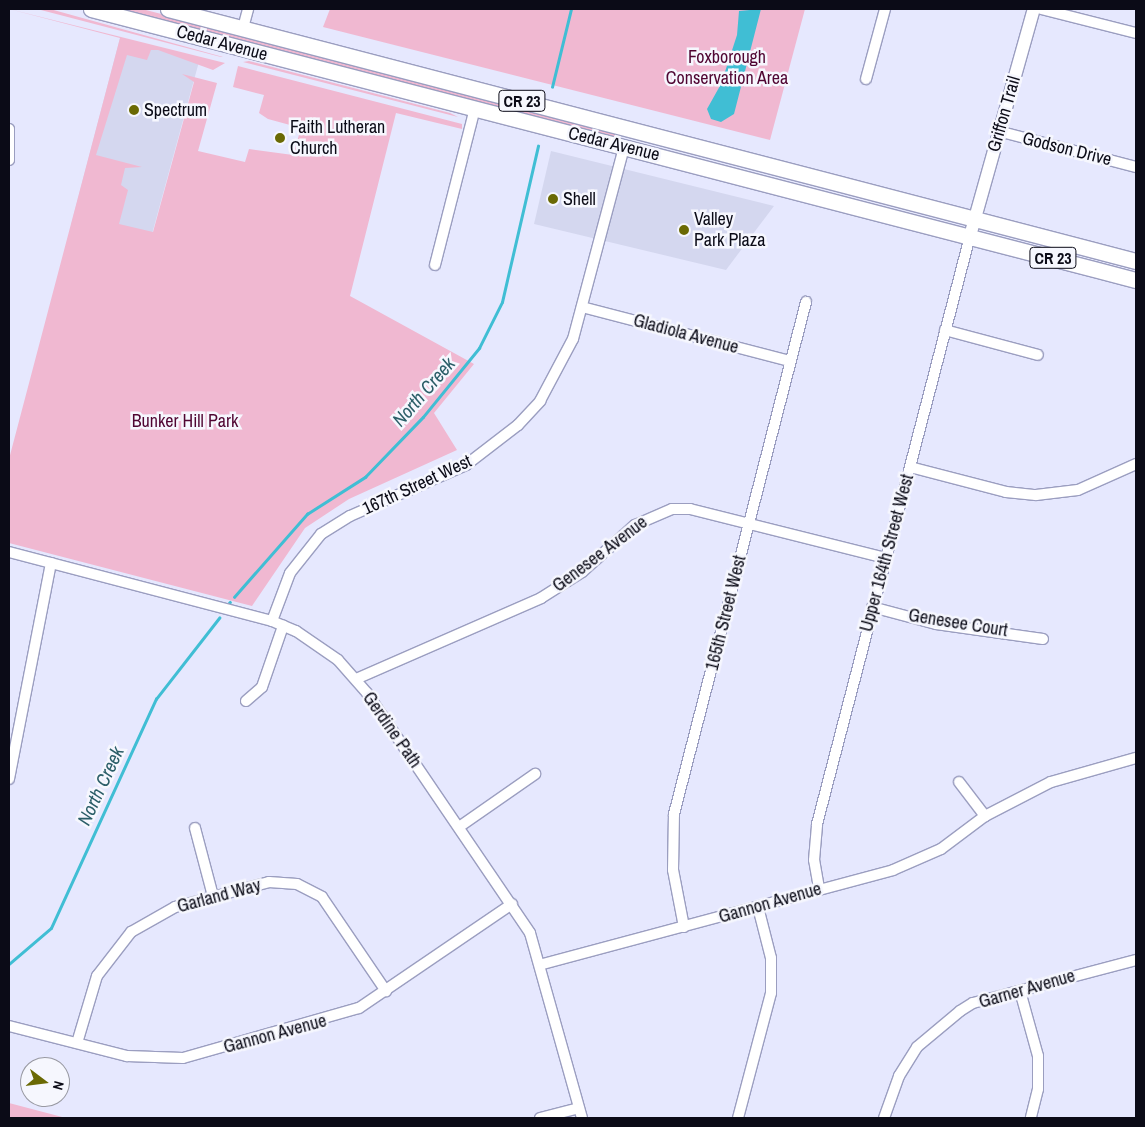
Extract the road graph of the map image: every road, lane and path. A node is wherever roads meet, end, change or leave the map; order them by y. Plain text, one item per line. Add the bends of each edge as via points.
1 (91, 9) edge
2 (168, 9) edge
3 (248, 9) edge
4 (885, 9) edge
5 (1034, 9) edge
6 (1041, 9) edge
7 (244, 28) junction
8 (1136, 34) edge
9 (866, 79) dead end
10 (475, 108) junction
11 (9, 129) edge
12 (998, 131) junction
13 (683, 143) junction
14 (624, 147) junction
15 (9, 160) edge
16 (1136, 167) edge
17 (975, 220) junction
18 (970, 236) junction
19 (1136, 261) edge
20 (435, 265) dead end
21 (1136, 280) edge
22 (806, 302) dead end
23 (582, 307) junction
24 (945, 330) junction
25 (1038, 355) dead end
26 (790, 361) junction
27 (1136, 464) edge
28 (910, 467) junction
29 (748, 523) junction
30 (9, 552) edge
31 (885, 558) junction
32 (51, 563) junction
33 (872, 607) junction
34 (272, 621) junction
35 (283, 626) junction
36 (1043, 639) dead end
37 (356, 679) junction
38 (246, 701) dead end
39 (1136, 758) edge
40 (535, 774) dead end
41 (9, 779) edge
42 (959, 782) dead end
43 (985, 816) junction
44 (459, 827) junction
45 (195, 828) dead end
46 (819, 888) junction
47 (213, 896) junction
48 (512, 904) junction
49 (758, 907) junction
50 (684, 927) junction
51 (1136, 960) edge
52 (542, 964) junction
53 (386, 991) junction
54 (1020, 991) junction
55 (9, 1026) edge
56 (77, 1043) junction
57 (579, 1108) junction
58 (540, 1118) edge
59 (582, 1118) edge
60 (738, 1118) edge
61 (884, 1118) edge
62 (1031, 1118) edge

1 - 10 main road, Cedar Avenue / CR 23
2 - 7 main road, Cedar Avenue / CR 23
3 - 7 street
4 - 9 street
5 - 12 street, Griffon Trail
6 - 8 street
7 - 13 main road, Cedar Avenue / CR 23
10 - 14 main road, Cedar Avenue / CR 23
10 - 20 street
11 - 15 street
12 - 16 street, Godson Drive
12 - 17 street, Griffon Trail
13 - 14 main road via 646,142
13 - 17 main road, Cedar Avenue / CR 23
14 - 18 main road, Cedar Avenue / CR 23
14 - 23 street, 167th Street West
17 - 18 street, Upper 164th Street West
17 - 19 main road, Cedar Avenue / CR 23
18 - 21 main road, Cedar Avenue / CR 23
18 - 24 street, Upper 164th Street West
22 - 26 street, 165th Street West
23 - 26 street, Gladiola Avenue
23 - 34 street, 167th Street West via 559,369 518,426 466,465 350,516 322,534 290,573
24 - 25 street
24 - 28 street, Upper 164th Street West
26 - 29 street, 165th Street West
27 - 28 street via 1078,490 1036,495 1006,492
28 - 31 street, Upper 164th Street West
29 - 31 street, Genesee Avenue
29 - 37 street, Genesee Avenue via 690,509 655,514 541,598
29 - 50 street, 165th Street West via 674,814 673,870
30 - 32 street, Gerdine Path
31 - 33 street, Upper 164th Street West
32 - 34 street, Gerdine Path
32 - 41 street
33 - 36 street, Genesee Court via 936,624
33 - 46 street, Upper 164th Street West via 817,824 814,860
34 - 35 street, Gerdine Path
35 - 37 street, Gerdine Path via 321,647
35 - 38 street via 262,687
37 - 44 street, Gerdine Path
39 - 43 street, Gannon Avenue via 1051,782
40 - 44 street
42 - 43 street
43 - 46 street, Gannon Avenue via 916,862
44 - 48 street, Gerdine Path
45 - 47 street
46 - 49 street, Gannon Avenue
47 - 53 street, Garland Way via 276,882 309,889 322,897
47 - 56 street, Garland Way via 161,913 116,947 92,988
48 - 52 street, Gerdine Path
48 - 53 street, Gannon Avenue
49 - 50 street, Gannon Avenue
49 - 60 street via 771,958 771,992
50 - 52 street, Gannon Avenue
51 - 54 street, Garner Avenue
52 - 57 street, Gerdine Path
53 - 56 street, Gannon Avenue via 335,1018 183,1058 142,1059
54 - 61 street, Garner Avenue via 960,1011 928,1035 908,1060
54 - 62 street via 1038,1056 1038,1089
55 - 56 street, Gannon Avenue
57 - 58 street
57 - 59 street, Gerdine Path

